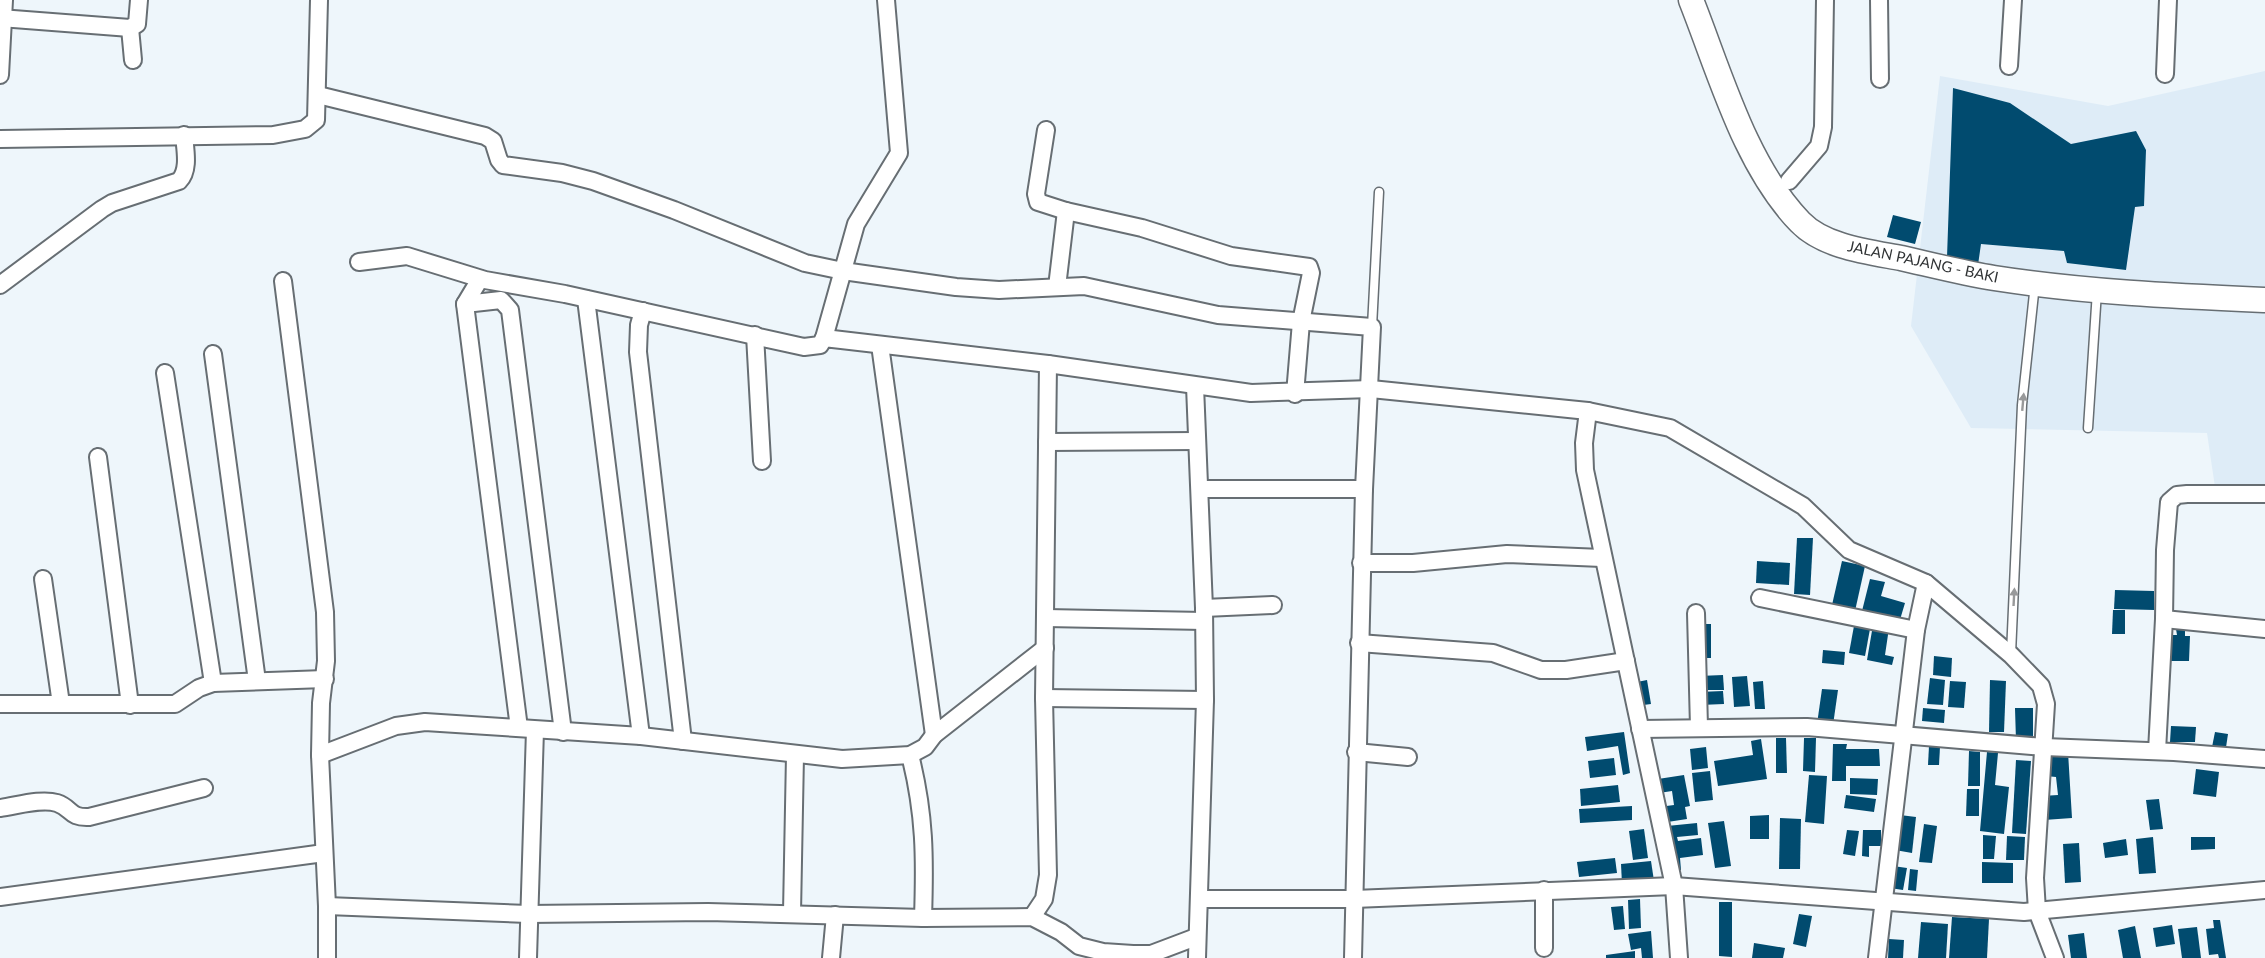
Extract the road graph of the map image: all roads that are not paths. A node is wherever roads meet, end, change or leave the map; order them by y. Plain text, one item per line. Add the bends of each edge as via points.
1 (4, 0) edge
2 (139, 0) edge
3 (320, 0) edge
4 (886, 0) edge
5 (1691, 0) edge
6 (1825, 0) edge
7 (1879, 0) edge
8 (2013, 0) edge
9 (2168, 0) edge
10 (2, 18) edge
11 (130, 27) junction
12 (133, 60) dead end
13 (2009, 66) dead end
14 (2165, 74) dead end
15 (0, 75) edge
16 (1880, 79) dead end
17 (318, 95) junction
18 (1046, 130) dead end
19 (184, 135) junction
20 (0, 139) edge
21 (1784, 189) junction
22 (1379, 192) dead end
23 (1066, 211) junction
24 (358, 262) dead end
25 (843, 271) junction
26 (480, 279) junction
27 (283, 281) dead end
28 (2035, 283) junction
29 (0, 285) edge
30 (1057, 287) junction
31 (2097, 290) junction
32 (586, 298) junction
33 (2265, 300) edge
34 (465, 304) junction
35 (643, 311) junction
36 (1301, 322) junction
37 (1372, 327) junction
38 (755, 335) junction
39 (824, 338) junction
40 (880, 345) junction
41 (213, 354) dead end
42 (1048, 364) junction
43 (165, 373) dead end
44 (1195, 386) junction
45 (1371, 389) junction
46 (1295, 393) junction
47 (1588, 411) junction
48 (2088, 428) dead end
49 (1197, 441) junction
50 (1047, 442) junction
51 (98, 457) dead end
52 (762, 460) dead end
53 (1200, 489) junction
54 (1364, 489) junction
55 (2265, 494) edge
56 (1602, 558) junction
57 (1361, 563) junction
58 (43, 579) dead end
59 (1926, 584) junction
60 (1760, 598) dead end
61 (1273, 605) dead end
62 (1696, 613) dead end
63 (1204, 615) junction
64 (1046, 618) junction
65 (2164, 619) junction
66 (1916, 630) junction
67 (2265, 630) edge
68 (1359, 643) junction
69 (1045, 648) junction
70 (2011, 655) junction
71 (1626, 661) junction
72 (325, 679) junction
73 (257, 681) junction
74 (213, 683) junction
75 (1044, 698) junction
76 (1205, 700) junction
77 (0, 704) edge
78 (61, 704) junction
79 (130, 705) junction
80 (1699, 727) junction
81 (527, 729) junction
82 (1640, 729) junction
83 (563, 732) junction
84 (934, 735) junction
85 (1905, 735) junction
86 (642, 736) junction
87 (683, 741) junction
88 (2044, 747) junction
89 (2157, 751) junction
90 (1356, 752) junction
91 (320, 755) junction
92 (795, 755) junction
93 (910, 755) junction
94 (1408, 757) dead end
95 (2265, 759) edge
96 (204, 788) dead end
97 (0, 808) edge
98 (324, 853) junction
99 (1674, 886) junction
100 (1544, 890) junction
101 (2265, 890) edge
102 (0, 897) edge
103 (1199, 899) junction
104 (1354, 899) junction
105 (1882, 900) junction
106 (327, 906) junction
107 (2031, 911) junction
108 (792, 913) junction
109 (528, 914) junction
110 (836, 915) junction
111 (1032, 917) junction
112 (923, 918) junction
113 (1196, 937) junction
114 (1544, 948) dead end
115 (327, 958) edge
116 (528, 958) edge
117 (831, 958) edge
118 (1197, 958) edge
119 (1353, 958) edge
120 (1679, 958) edge
121 (1877, 958) edge
122 (2055, 958) edge

1 - 10 street
2 - 11 street via 137,24
3 - 17 street
4 - 25 street via 899,150 856,224
5 - 21 main road, JALAN PAJANG - BAKI via 1756,163
6 - 21 street via 1823,127 1819,146
7 - 16 street
8 - 13 street
9 - 14 street
10 - 11 street
10 - 15 street
11 - 12 street
17 - 19 street via 316,120 305,129 263,135
17 - 25 street via 485,136 493,141 503,165 593,181 805,263
18 - 23 street via 1036,198
19 - 20 street
19 - 29 street via 186,158 179,182 102,209
21 - 28 main road, JALAN PAJANG - BAKI via 1802,224 1834,241 1993,278
22 - 37 lane
23 - 30 street
23 - 36 street via 1142,228 1231,256 1308,267 1311,273
24 - 26 street via 407,256
25 - 30 street via 956,287
25 - 39 street
26 - 32 street
26 - 34 street
27 - 72 street via 325,612
28 - 31 main road, JALAN PAJANG - BAKI
70 -> 28 lane via 2022,405
30 - 36 street via 1084,286 1218,315
31 - 33 main road, JALAN PAJANG - BAKI
31 - 48 lane
32 - 35 street
32 - 86 street
34 - 81 street
34 - 83 street via 501,300 510,310
35 - 38 street
35 - 87 street via 638,351
36 - 37 street
36 - 46 street
37 - 45 street
38 - 39 street via 804,347 820,345
38 - 52 street
39 - 40 street
40 - 42 street
40 - 84 street
41 - 73 street
42 - 44 street
42 - 50 street
43 - 74 street
44 - 46 street via 1251,393
44 - 49 street
45 - 46 street
45 - 47 street
45 - 54 street
47 - 56 street via 1585,470
47 - 59 street via 1670,428 1803,506 1849,550
49 - 50 street
49 - 53 street
50 - 64 street
51 - 79 street
53 - 54 street
53 - 63 street
54 - 57 street
55 - 65 street via 2187,494 2176,495 2169,502
56 - 57 street via 1507,554 1413,563
56 - 71 street
57 - 68 street
58 - 78 street
59 - 66 street
59 - 70 street
60 - 66 street
61 - 63 street
62 - 80 street
63 - 64 street
63 - 76 street
64 - 69 street
65 - 67 street
65 - 89 street
66 - 85 street
68 - 71 street via 1493,653 1541,670
68 - 90 street
69 - 75 street
69 - 84 street
70 - 88 street via 2041,687 2046,704
71 - 82 street
72 - 73 street
72 - 91 street
73 - 74 street
74 - 79 street via 175,704
75 - 76 street
75 - 111 street via 1048,875 1044,899
76 - 103 street
77 - 78 street
78 - 79 street
80 - 82 street
80 - 85 street via 1807,727
81 - 83 street
81 - 91 street via 425,722 396,726
81 - 109 street
82 - 99 street
83 - 86 street
84 - 93 street via 925,747
85 - 88 street
85 - 105 street
86 - 87 street
87 - 92 street
88 - 89 street
88 - 107 street
89 - 95 street
90 - 94 street
90 - 104 street
91 - 98 street
92 - 93 street via 842,759
92 - 108 street
93 - 112 street via 921,797 925,847
96 - 97 street via 90,818 74,817 57,803 49,802
98 - 102 street
98 - 106 street
99 - 100 street
99 - 105 street
99 - 120 street
100 - 104 street
100 - 114 street
101 - 107 street
103 - 104 street
103 - 113 street
104 - 119 street
105 - 107 street
105 - 121 street
106 - 109 street
106 - 115 street
107 - 122 street
108 - 109 street
108 - 110 street
109 - 116 street
110 - 112 street
110 - 117 street
111 - 112 street
111 - 113 street via 1079,946 1103,952 1151,954
113 - 118 street

